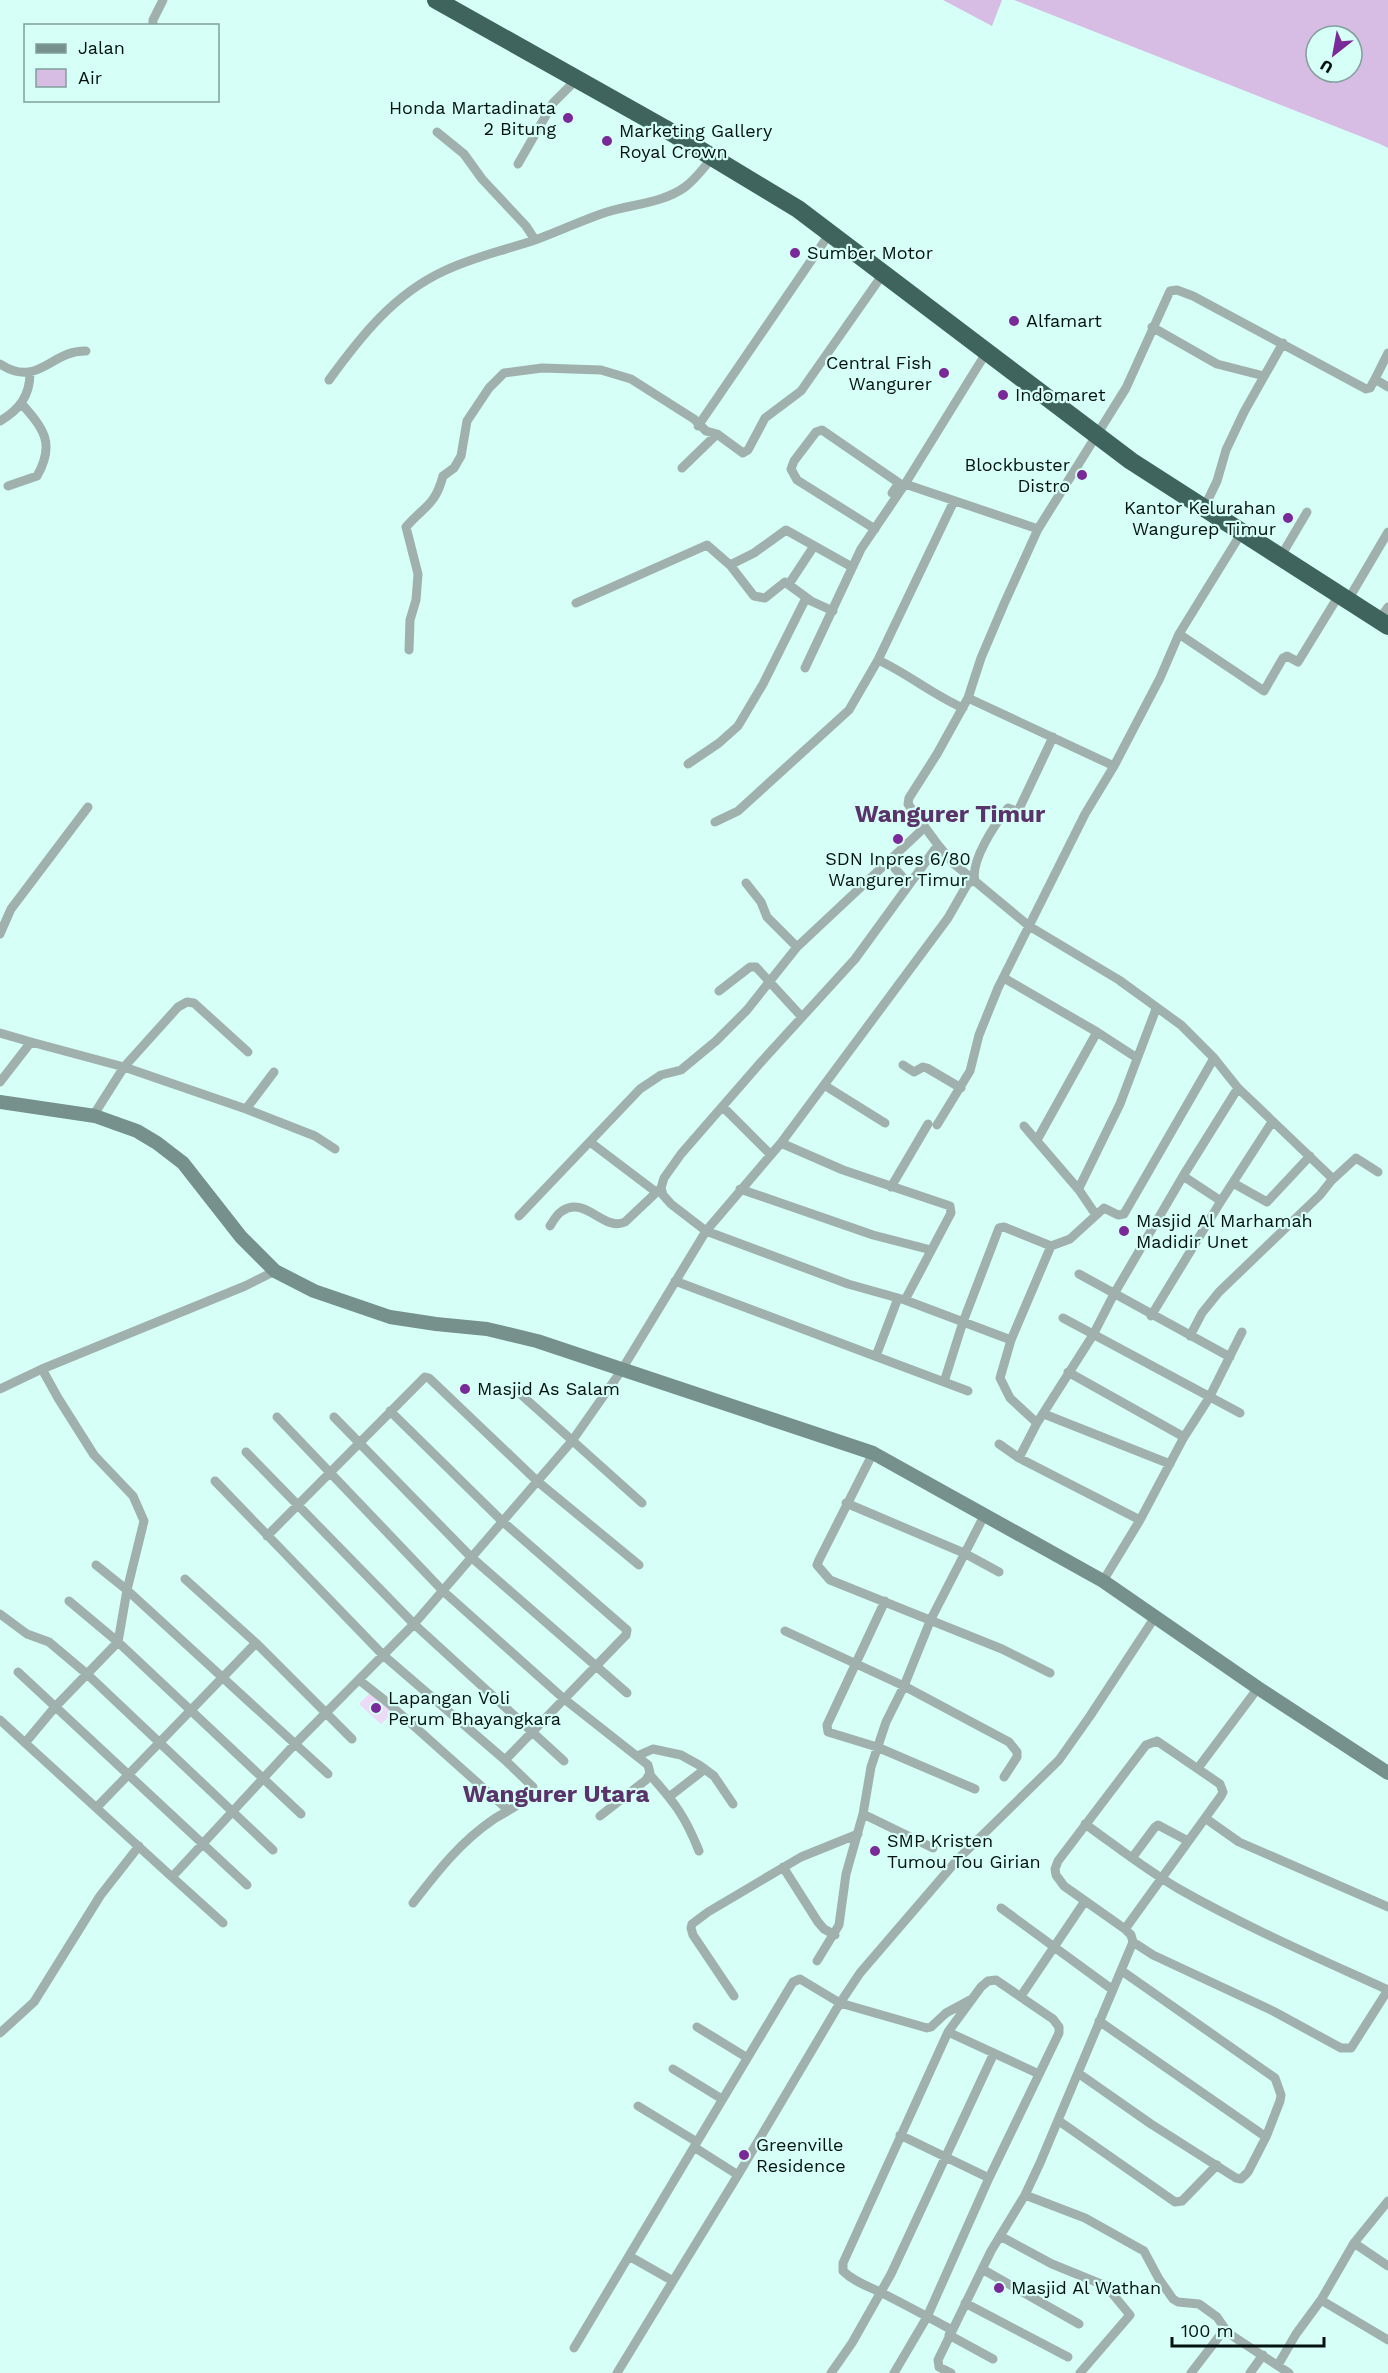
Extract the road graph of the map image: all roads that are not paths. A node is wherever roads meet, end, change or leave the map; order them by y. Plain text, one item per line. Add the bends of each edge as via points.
1 (163, 0) edge
2 (436, 0) edge
3 (153, 24) edge
4 (577, 79) junction
5 (437, 132) dead end
6 (713, 157) junction
7 (518, 164) dead end
8 (830, 233) junction
9 (535, 240) junction
10 (883, 274) junction
11 (1152, 327) junction
12 (1283, 343) junction
13 (86, 351) dead end
14 (986, 353) junction
15 (1388, 353) edge
16 (0, 364) edge
17 (30, 373) junction
18 (1264, 376) junction
19 (1375, 379) junction
20 (330, 380) dead end
21 (1388, 387) edge
22 (21, 403) junction
23 (0, 421) edge
24 (699, 426) junction
25 (717, 435) junction
26 (1097, 437) junction
27 (682, 468) dead end
28 (905, 484) junction
29 (8, 486) dead end
30 (954, 501) junction
31 (1204, 508) junction
32 (1307, 512) dead end
33 (872, 528) junction
34 (1038, 529) junction
35 (1242, 532) junction
36 (1388, 532) edge
37 (814, 546) junction
38 (1281, 556) junction
39 (730, 566) junction
40 (852, 567) junction
41 (789, 584) junction
42 (806, 598) junction
43 (1344, 598) junction
44 (576, 603) dead end
45 (833, 611) junction
46 (1385, 618) edge
47 (1179, 634) junction
48 (409, 650) dead end
49 (878, 660) junction
50 (806, 669) dead end
51 (968, 698) junction
52 (963, 708) junction
53 (1053, 737) junction
54 (688, 764) dead end
55 (1114, 766) junction
56 (88, 807) dead end
57 (715, 822) dead end
58 (925, 827) junction
59 (938, 845) junction
60 (890, 862) junction
61 (975, 881) junction
62 (746, 883) dead end
63 (909, 884) junction
64 (1029, 926) junction
65 (0, 934) edge
66 (797, 946) junction
67 (1004, 978) junction
68 (768, 983) junction
69 (719, 991) dead end
70 (1156, 1009) junction
71 (801, 1016) junction
72 (1097, 1032) junction
73 (0, 1033) edge
74 (31, 1042) junction
75 (248, 1052) dead end
76 (1137, 1058) junction
77 (1214, 1058) junction
78 (903, 1065) dead end
79 (124, 1067) junction
80 (274, 1072) dead end
81 (0, 1082) edge
82 (824, 1085) junction
83 (961, 1088) junction
84 (1238, 1088) junction
85 (0, 1102) edge
86 (723, 1107) junction
87 (246, 1108) junction
88 (93, 1116) junction
89 (1272, 1122) junction
90 (885, 1124) dead end
91 (1024, 1126) dead end
92 (1037, 1140) junction
93 (590, 1142) junction
94 (781, 1143) junction
95 (335, 1149) dead end
96 (771, 1155) junction
97 (1310, 1156) junction
98 (1378, 1172) dead end
99 (1183, 1176) junction
100 (1332, 1181) junction
101 (1233, 1183) junction
102 (891, 1187) junction
103 (740, 1189) junction
104 (658, 1190) junction
105 (1079, 1190) junction
106 (1221, 1201) junction
107 (1096, 1215) junction
108 (519, 1216) dead end
109 (550, 1226) dead end
110 (706, 1231) junction
111 (1051, 1246) junction
112 (931, 1250) junction
113 (275, 1271) junction
114 (1079, 1275) dead end
115 (675, 1281) junction
116 (1114, 1294) junction
117 (902, 1299) junction
118 (1151, 1316) junction
119 (1063, 1318) dead end
120 (963, 1322) junction
121 (1242, 1332) dead end
122 (1093, 1335) junction
123 (1190, 1336) junction
124 (1011, 1340) junction
125 (876, 1356) junction
126 (1230, 1357) junction
127 (42, 1369) junction
128 (621, 1371) junction
129 (1068, 1372) junction
130 (944, 1382) junction
131 (0, 1389) edge
132 (517, 1391) dead end
133 (968, 1392) dead end
134 (1209, 1398) junction
135 (390, 1411) junction
136 (1240, 1413) dead end
137 (1044, 1414) junction
138 (277, 1417) dead end
139 (334, 1417) dead end
140 (1037, 1423) junction
141 (1184, 1437) junction
142 (572, 1441) junction
143 (359, 1443) junction
144 (999, 1444) dead end
145 (246, 1452) dead end
146 (873, 1454) junction
147 (1019, 1458) junction
148 (1170, 1464) junction
149 (329, 1474) junction
150 (215, 1481) dead end
151 (537, 1481) junction
152 (642, 1503) dead end
153 (846, 1503) junction
154 (299, 1505) junction
155 (985, 1514) junction
156 (1140, 1520) junction
157 (502, 1521) junction
158 (267, 1536) junction
159 (964, 1553) junction
160 (471, 1557) junction
161 (96, 1565) dead end
162 (639, 1565) dead end
163 (999, 1572) dead end
164 (185, 1580) dead end
165 (1103, 1581) junction
166 (127, 1590) junction
167 (443, 1591) junction
168 (69, 1601) dead end
169 (885, 1601) junction
170 (0, 1614) edge
171 (1155, 1617) junction
172 (931, 1619) junction
173 (414, 1624) junction
174 (785, 1631) dead end
175 (118, 1642) junction
176 (256, 1642) junction
177 (383, 1655) junction
178 (854, 1664) junction
179 (595, 1665) junction
180 (18, 1672) dead end
181 (1050, 1673) dead end
182 (87, 1674) junction
183 (222, 1677) junction
184 (359, 1680) junction
185 (904, 1686) junction
186 (1258, 1688) junction
187 (627, 1694) dead end
188 (563, 1698) junction
189 (55, 1707) junction
190 (189, 1710) junction
191 (326, 1713) junction
192 (0, 1720) edge
193 (533, 1732) junction
194 (352, 1739) dead end
195 (25, 1743) junction
196 (159, 1743) junction
197 (294, 1745) junction
198 (877, 1747) junction
199 (637, 1756) junction
200 (505, 1760) junction
201 (564, 1761) dead end
202 (1198, 1768) junction
203 (705, 1769) junction
204 (128, 1773) junction
205 (1388, 1773) edge
206 (328, 1774) dead end
207 (650, 1775) junction
208 (1004, 1777) dead end
209 (262, 1779) junction
210 (975, 1789) dead end
211 (669, 1797) junction
212 (733, 1803) dead end
213 (97, 1807) junction
214 (508, 1810) junction
215 (231, 1812) junction
216 (301, 1814) dead end
217 (863, 1814) junction
218 (600, 1816) dead end
219 (1205, 1818) junction
220 (1085, 1824) junction
221 (858, 1834) junction
222 (1188, 1841) junction
223 (139, 1846) junction
224 (202, 1846) junction
225 (933, 1848) dead end
226 (273, 1850) dead end
227 (699, 1851) dead end
228 (1132, 1858) junction
229 (783, 1867) junction
230 (172, 1877) junction
231 (1161, 1878) junction
232 (247, 1885) dead end
233 (1085, 1901) junction
234 (413, 1904) dead end
235 (1388, 1907) edge
236 (1001, 1908) dead end
237 (223, 1923) dead end
238 (1125, 1929) junction
239 (834, 1935) junction
240 (1133, 1942) junction
241 (1055, 1947) junction
242 (817, 1961) dead end
243 (1122, 1971) junction
244 (1113, 1990) junction
245 (734, 1996) dead end
246 (1021, 1996) junction
247 (970, 2000) junction
248 (840, 2003) junction
249 (1099, 2021) junction
250 (698, 2026) dead end
251 (0, 2032) edge
252 (948, 2032) junction
253 (994, 2053) junction
254 (746, 2057) junction
255 (673, 2069) dead end
256 (1078, 2073) junction
257 (1039, 2074) junction
258 (722, 2099) junction
259 (638, 2106) dead end
260 (1059, 2121) junction
261 (900, 2135) junction
262 (1266, 2137) junction
263 (695, 2145) junction
264 (946, 2158) junction
265 (1217, 2165) junction
266 (738, 2175) junction
267 (989, 2178) junction
268 (1025, 2195) junction
269 (1386, 2206) edge
270 (1000, 2236) junction
271 (1354, 2243) junction
272 (629, 2256) junction
273 (1388, 2266) edge
274 (982, 2269) junction
275 (673, 2282) junction
276 (881, 2293) junction
277 (1321, 2300) junction
278 (965, 2303) junction
279 (927, 2317) junction
280 (1079, 2324) dead end
281 (950, 2333) junction
282 (1228, 2333) junction
283 (1388, 2340) edge
284 (574, 2348) dead end
285 (1263, 2355) junction
286 (1068, 2357) dead end
287 (993, 2359) dead end
288 (1278, 2365) junction
289 (617, 2373) edge
290 (831, 2373) edge
291 (894, 2373) edge
292 (951, 2373) edge
293 (1080, 2373) edge
294 (1191, 2373) edge
295 (1250, 2373) edge
296 (1289, 2373) edge

1 - 3 street
2 - 4 highway
4 - 6 highway
4 - 7 street via 553,103
5 - 9 street via 464,154
6 - 8 highway
6 - 9 street via 677,192 608,212
8 - 10 highway
8 - 24 street
9 - 20 street via 479,257 423,282 375,322
10 - 14 highway
10 - 25 street via 801,391 765,418 748,450 743,453
11 - 12 street via 1170,291 1177,290
11 - 18 street via 1217,364
11 - 26 street via 1126,388
12 - 18 street
12 - 19 street via 1366,389
13 - 17 street via 66,355
14 - 26 highway
14 - 28 street
15 - 19 street
16 - 17 street via 10,371
17 - 22 street via 30,386
18 - 31 street via 1226,450
19 - 21 street
22 - 23 street
22 - 29 street via 42,428 47,446 37,476
24 - 25 street
24 - 48 street via 631,379 601,369 542,368 504,373 467,421 461,456 443,476 431,505 406,527 418,574
25 - 27 street
26 - 31 highway
26 - 34 street
28 - 30 street
28 - 33 street
30 - 34 street
30 - 49 street
31 - 35 highway
32 - 38 street
33 - 33 street via 792,474 794,461 816,432 822,430 899,483
33 - 40 street
34 - 51 street via 981,658
35 - 38 highway
35 - 47 street
36 - 43 street
37 - 39 street via 786,530
37 - 40 street
37 - 41 street
38 - 43 highway
39 - 41 street via 756,597 765,597 783,583
39 - 44 street via 706,545
40 - 45 street
41 - 42 street
42 - 45 street
42 - 54 street via 738,726
43 - 46 highway
43 - 47 street via 1298,662 1283,658 1263,691
45 - 50 street
47 - 55 street
49 - 52 street
49 - 57 street via 849,710 738,811
51 - 52 street
51 - 53 street
52 - 58 street via 908,801
53 - 55 street
53 - 61 street via 1019,809 1008,808 983,845 973,873
55 - 64 street via 1085,814
56 - 65 street via 11,909
58 - 59 street
58 - 60 street
59 - 61 street
59 - 63 street
60 - 63 street
60 - 66 street
61 - 64 street
61 - 82 street via 968,883 948,918
62 - 66 street via 767,917
63 - 71 street via 855,959
64 - 67 street
64 - 70 street via 1119,980
66 - 68 street
67 - 72 street
67 - 83 street
68 - 69 street via 759,969 753,967
68 - 71 street
68 - 93 street via 747,1010 700,1056 681,1070 661,1075 644,1086
70 - 76 street
70 - 77 street via 1181,1025
71 - 86 street
72 - 76 street
72 - 92 street
73 - 74 street
74 - 79 street
74 - 81 street
75 - 79 street via 194,1003 187,1002
76 - 105 street via 1117,1111
77 - 84 street
77 - 107 street via 1126,1211 1118,1215 1104,1208
78 - 83 street via 914,1072 927,1068
79 - 87 street
79 - 88 street
80 - 87 street
82 - 90 street
82 - 94 street
83 - 102 street
84 - 89 street
84 - 99 street
85 - 88 street
86 - 96 street
86 - 104 street via 681,1154
87 - 95 street via 315,1136
88 - 113 street via 138,1131 171,1152 241,1237
89 - 97 street
89 - 101 street
91 - 92 street
92 - 105 street
93 - 104 street
93 - 108 street
94 - 96 street
94 - 102 street
96 - 103 street
97 - 100 street
97 - 101 street via 1267,1202
98 - 100 street via 1356,1158
99 - 106 street
99 - 116 street
100 - 123 street via 1219,1292
101 - 106 street
102 - 112 street via 950,1206 951,1213
103 - 110 street
103 - 112 street via 873,1235
104 - 109 street via 618,1225 576,1208 562,1211
104 - 110 street
105 - 107 street
106 - 118 street
107 - 111 street via 1070,1239
110 - 115 street
110 - 117 street via 848,1284
111 - 120 street via 999,1228
111 - 124 street
112 - 117 street
113 - 127 street
113 - 128 street via 314,1291 384,1315 487,1329 537,1341
114 - 116 street
115 - 125 street
115 - 128 street
116 - 118 street
116 - 122 street
117 - 120 street
117 - 125 street
118 - 123 street
119 - 122 street
120 - 124 street
120 - 130 street
121 - 126 street
122 - 129 street
122 - 134 street
123 - 126 street
124 - 140 street via 1000,1378 1010,1398
125 - 130 street
126 - 134 street
127 - 131 street
127 - 166 street via 87,1445 134,1496 143,1515
128 - 142 street
128 - 146 street
129 - 137 street
129 - 141 street
130 - 133 street
132 - 142 street
134 - 136 street
134 - 141 street
135 - 143 street
135 - 151 street via 427,1377
135 - 157 street
137 - 140 street
137 - 148 street
138 - 149 street
139 - 143 street
140 - 147 street
141 - 148 street
142 - 151 street
142 - 152 street
143 - 149 street
143 - 160 street
144 - 147 street
145 - 154 street
146 - 153 street
146 - 155 street
147 - 156 street
148 - 156 street
149 - 154 street
149 - 167 street
150 - 158 street
151 - 157 street
151 - 162 street
153 - 159 street
153 - 169 street via 817,1565 830,1580
154 - 158 street
154 - 173 street
155 - 159 street
155 - 165 street
156 - 165 street
157 - 160 street
157 - 179 street via 627,1630
158 - 177 street
159 - 163 street
159 - 172 street
160 - 167 street
160 - 179 street
161 - 166 street
164 - 176 street
165 - 171 street
166 - 175 street
166 - 183 street
167 - 173 street
167 - 188 street
168 - 175 street
169 - 172 street
169 - 178 street
170 - 182 street via 27,1634 49,1642
171 - 186 street
171 - 248 street via 1059,1760 958,1859 860,1973
172 - 181 street
172 - 185 street
173 - 177 street
173 - 193 street
174 - 178 street
175 - 182 street
175 - 190 street
176 - 183 street
176 - 191 street
177 - 184 street
177 - 200 street
178 - 185 street
178 - 198 street via 826,1728 832,1734
179 - 187 street
179 - 188 street
180 - 189 street
182 - 189 street
182 - 196 street
183 - 190 street
183 - 197 street
184 - 191 street
184 - 214 street
185 - 198 street
185 - 208 street via 1009,1742 1017,1757
186 - 202 street
186 - 205 street
188 - 193 street
188 - 199 street
189 - 195 street
189 - 204 street
190 - 196 street
190 - 209 street
191 - 194 street
191 - 197 street
192 - 195 street
193 - 200 street
193 - 201 street
195 - 213 street
196 - 204 street
196 - 215 street
197 - 206 street
197 - 209 street
198 - 210 street
198 - 217 street
199 - 203 street via 654,1749 664,1750
199 - 207 street via 648,1765
200 - 214 street via 533,1788
202 - 219 street via 1222,1788 1221,1796
202 - 220 street via 1157,1741 1149,1742
203 - 211 street
203 - 212 street
204 - 213 street
204 - 224 street
207 - 211 street
207 - 218 street
209 - 215 street
209 - 216 street
211 - 227 street via 687,1820
213 - 223 street
214 - 234 street via 462,1844
215 - 224 street
215 - 226 street
217 - 221 street
217 - 225 street
219 - 222 street
219 - 235 street via 1239,1842
220 - 228 street
220 - 233 street via 1055,1869 1064,1886
221 - 229 street
221 - 239 street
222 - 228 street via 1158,1825
222 - 231 street
223 - 230 street
223 - 251 street via 100,1896 34,2002
224 - 230 street
224 - 232 street
228 - 231 street
229 - 239 street via 818,1922
229 - 245 street via 692,1924 693,1935
230 - 237 street
231 - 238 street
231 - 240 street via 1253,1928 1388,1990 1351,2048 1345,2049
233 - 238 street
233 - 241 street
236 - 241 street
238 - 240 street
239 - 242 street
240 - 243 street
241 - 244 street
241 - 246 street
243 - 244 street
243 - 262 street via 1275,2078 1281,2095
244 - 249 street
246 - 247 street via 992,1980
246 - 257 street via 1059,2027
247 - 248 street via 927,2028
247 - 252 street
248 - 254 street via 800,1979 793,1982
248 - 266 street
249 - 256 street
249 - 262 street
250 - 254 street
252 - 253 street
252 - 261 street
253 - 257 street
253 - 264 street
254 - 258 street
255 - 258 street
256 - 260 street
256 - 265 street
257 - 267 street
258 - 263 street
259 - 263 street
260 - 265 street via 1175,2202 1182,2201
260 - 268 street
261 - 264 street
261 - 276 street via 843,2263 843,2271 848,2275
262 - 265 street via 1241,2179
263 - 266 street
263 - 272 street
264 - 267 street
264 - 276 street
266 - 275 street
267 - 279 street
268 - 270 street
268 - 282 street via 1084,2218 1144,2251 1173,2299 1199,2304 1217,2316
269 - 271 street
270 - 274 street
270 - 293 street via 1052,2264 1106,2286 1130,2315
271 - 273 street
271 - 277 street
272 - 275 street
272 - 284 street
274 - 278 street
274 - 280 street
275 - 289 street
276 - 279 street
276 - 290 street
277 - 283 street
277 - 288 street
278 - 281 street
278 - 286 street
279 - 281 street
279 - 291 street
281 - 287 street
281 - 292 street via 938,2363
282 - 285 street
282 - 294 street via 1221,2334
285 - 288 street
285 - 295 street
288 - 296 street

